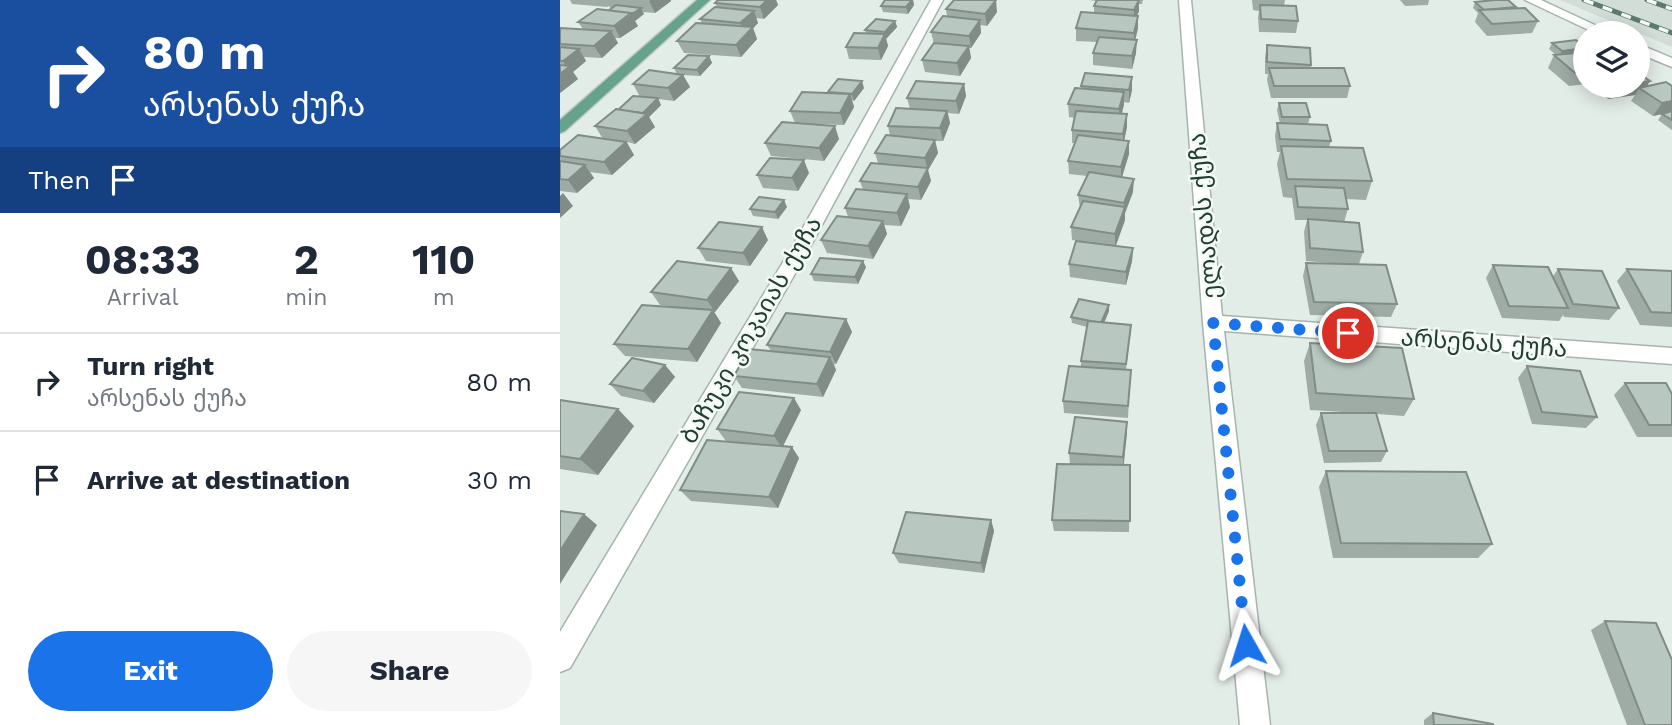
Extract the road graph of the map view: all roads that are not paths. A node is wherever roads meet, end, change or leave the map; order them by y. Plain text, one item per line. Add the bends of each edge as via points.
1 (704, 0) edge
2 (937, 0) edge
3 (1185, 0) edge
4 (1531, 0) edge
5 (1578, 21) edge
6 (1650, 53) edge
7 (1672, 63) edge
8 (560, 128) edge
9 (1213, 323) junction
10 (1672, 356) edge
11 (560, 658) edge
12 (1255, 725) edge

1 - 8 main road
2 - 11 street, ბაჩუკი კოკაიას ქუჩა via 725,378
3 - 9 street, ელადას ქუჩა
4 - 5 street
6 - 7 street
9 - 10 street, არსენას ქუჩა
9 - 12 street, ელადას ქუჩა

